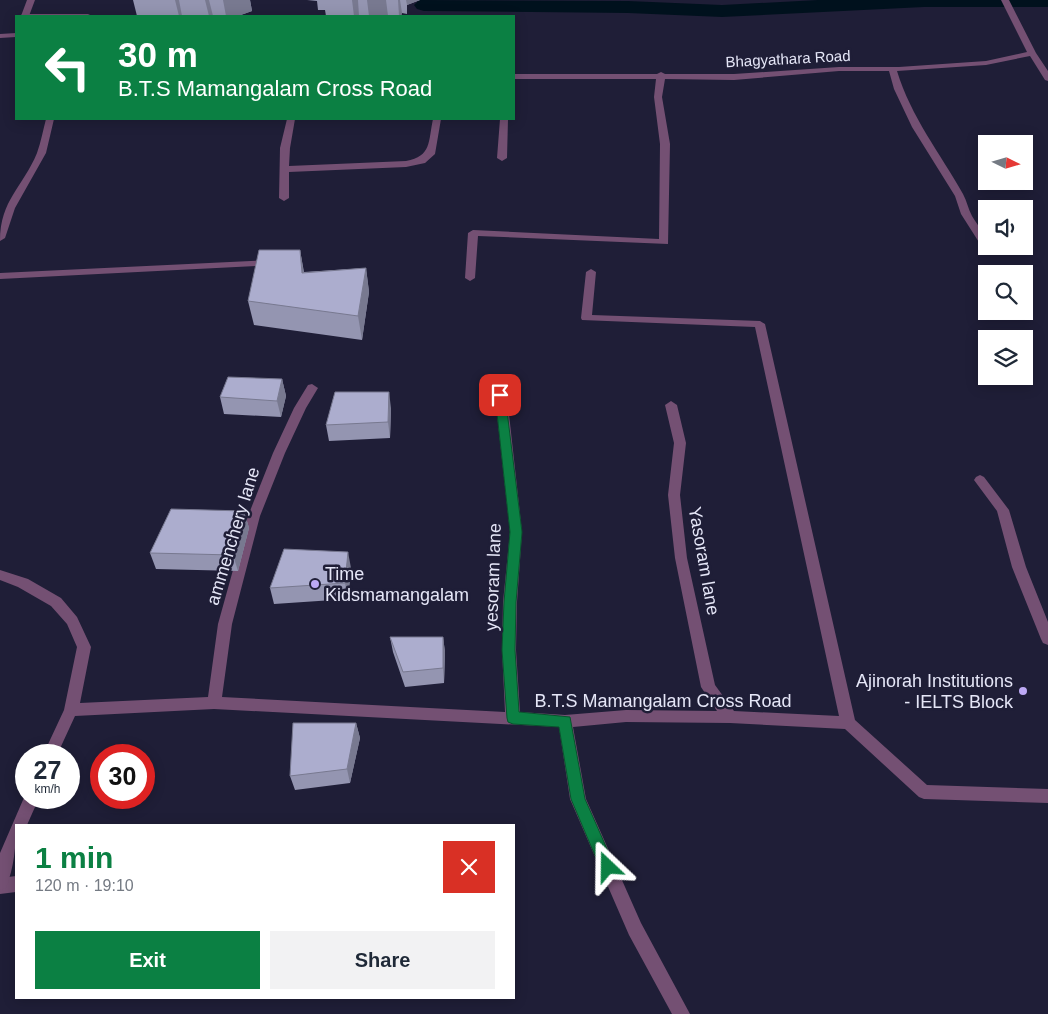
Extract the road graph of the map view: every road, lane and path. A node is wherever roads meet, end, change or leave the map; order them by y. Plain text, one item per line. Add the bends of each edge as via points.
1 (31, 0) edge
2 (1005, 0) edge
3 (25, 15) edge
4 (15, 35) edge
5 (0, 36) edge
6 (1032, 53) junction
7 (892, 69) junction
8 (662, 75) junction
9 (515, 76) edge
10 (1048, 78) edge
11 (50, 120) edge
12 (291, 120) edge
13 (437, 120) edge
14 (504, 120) edge
15 (502, 158) dead end
16 (285, 169) junction
17 (284, 198) dead end
18 (5, 208) edge
19 (978, 233) edge
20 (0, 238) edge
21 (281, 262) edge
22 (591, 272) dead end
23 (0, 276) edge
24 (470, 278) dead end
25 (499, 378) dead end
26 (312, 388) dead end
27 (671, 405) dead end
28 (980, 480) dead end
29 (0, 575) edge
30 (1048, 639) edge
31 (214, 703) junction
32 (71, 710) junction
33 (730, 717) junction
34 (513, 718) junction
35 (565, 721) junction
36 (848, 723) junction
37 (55, 744) edge
38 (1048, 796) edge
39 (26, 809) edge
40 (19, 824) edge
41 (15, 833) edge
42 (0, 882) edge
43 (15, 884) edge
44 (0, 886) edge
45 (681, 1014) edge

1 - 3 street
2 - 6 street
4 - 5 street
6 - 7 street, Bhagyathara Road via 986,62
6 - 10 street
7 - 8 street, Bhagyathara Road via 839,68 734,77
7 - 19 street via 916,127 960,196 966,214
8 - 9 street, Bhagyathara Road
8 - 24 street via 658,97 665,144 664,242 473,233
11 - 18 street via 41,152
12 - 16 street
13 - 16 street via 430,154 422,161
14 - 15 street
16 - 17 street
18 - 20 street
21 - 23 street
22 - 36 street via 586,318 760,324
25 - 34 street, yesoram lane via 516,532 509,650
26 - 31 street, ammenchery lane via 279,453 254,516 224,624
27 - 33 street, Yasoram lane via 680,443 674,495 681,558 708,687
28 - 30 street via 1003,510 1019,567
29 - 32 street via 23,583 56,602 72,621 84,647
31 - 32 street, B.T.S Mamangalam Cross Road
31 - 34 street, B.T.S Mamangalam Cross Road
32 - 37 street
33 - 35 street, B.T.S Mamangalam Cross Road via 626,716
33 - 36 street, B.T.S Mamangalam Cross Road
34 - 35 street, B.T.S Mamangalam Cross Road
35 - 45 street via 578,799 635,929
36 - 38 street via 924,792
39 - 40 street
41 - 42 street
43 - 44 street

